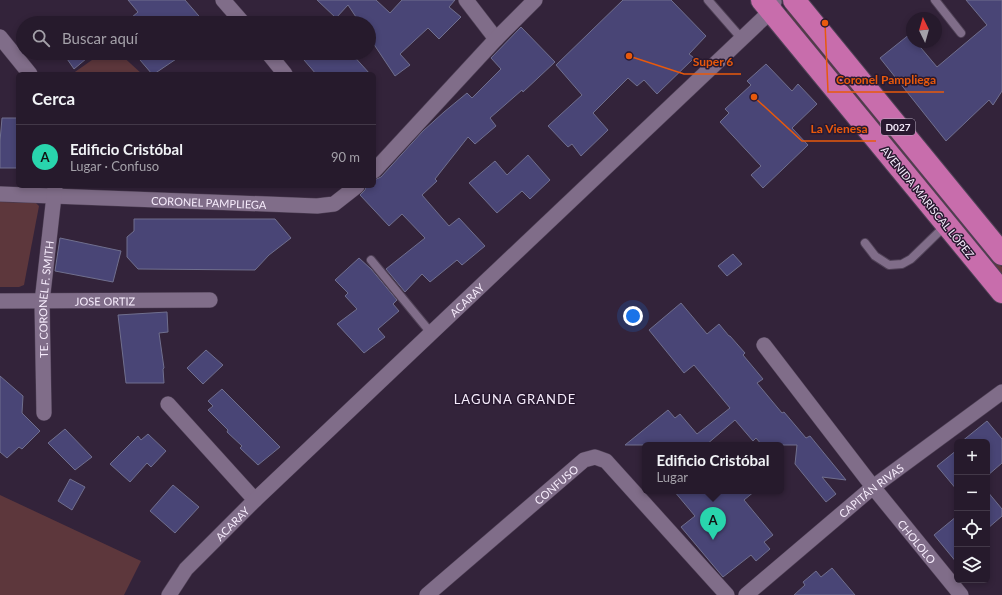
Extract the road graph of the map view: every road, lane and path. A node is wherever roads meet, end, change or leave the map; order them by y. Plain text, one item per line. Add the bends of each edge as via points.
1 (224, 0) edge
2 (466, 0) edge
3 (535, 0) edge
4 (708, 0) edge
5 (794, 0) edge
6 (935, 0) edge
7 (769, 4) edge
8 (237, 16) edge
9 (961, 33) dead end
10 (0, 36) edge
11 (496, 39) junction
12 (742, 39) junction
13 (16, 56) edge
14 (19, 60) edge
15 (274, 60) edge
16 (28, 72) edge
17 (283, 72) edge
18 (376, 169) edge
19 (354, 188) edge
20 (54, 191) edge
21 (0, 194) edge
22 (947, 225) junction
23 (865, 243) dead end
24 (1002, 254) edge
25 (371, 260) dead end
26 (1002, 292) edge
27 (210, 300) dead end
28 (0, 301) edge
29 (42, 302) junction
30 (431, 333) junction
31 (764, 345) dead end
32 (1002, 392) edge
33 (168, 404) dead end
34 (44, 414) dead end
35 (872, 487) junction
36 (255, 500) junction
37 (169, 595) edge
38 (427, 595) edge
39 (727, 595) edge
40 (746, 595) edge
41 (962, 595) edge

1 - 8 street
2 - 11 street
3 - 11 street
4 - 12 lane
5 - 24 highway, D027
6 - 9 lane
7 - 12 street, ACARAY
7 - 22 highway, AVENIDA MARISCAL LÓPEZ / D027
10 - 13 street
11 - 18 street
12 - 30 street, ACARAY
14 - 16 street
15 - 17 street
19 - 20 street, CORONEL PAMPLIEGA via 334,204 317,206
20 - 21 street, CORONEL PAMPLIEGA
20 - 29 street, TE. CORONEL F. SMITH
22 - 23 lane via 911,259 902,264 889,265 875,256
22 - 26 highway, AVENIDA MARISCAL LÓPEZ / D027
25 - 30 lane
27 - 29 street, JOSE ORTIZ
28 - 29 street, JOSE ORTIZ
29 - 34 street, TE. CORONEL F. SMITH
30 - 36 street, ACARAY
31 - 35 street, CHOLOLO
32 - 35 street, CAPITÁN RIVAS
33 - 36 street
35 - 40 street, CAPITÁN RIVAS
35 - 41 street, CHOLOLO
36 - 37 street, ACARAY via 186,569
38 - 39 street, CONFUSO via 584,460 595,457 606,461

